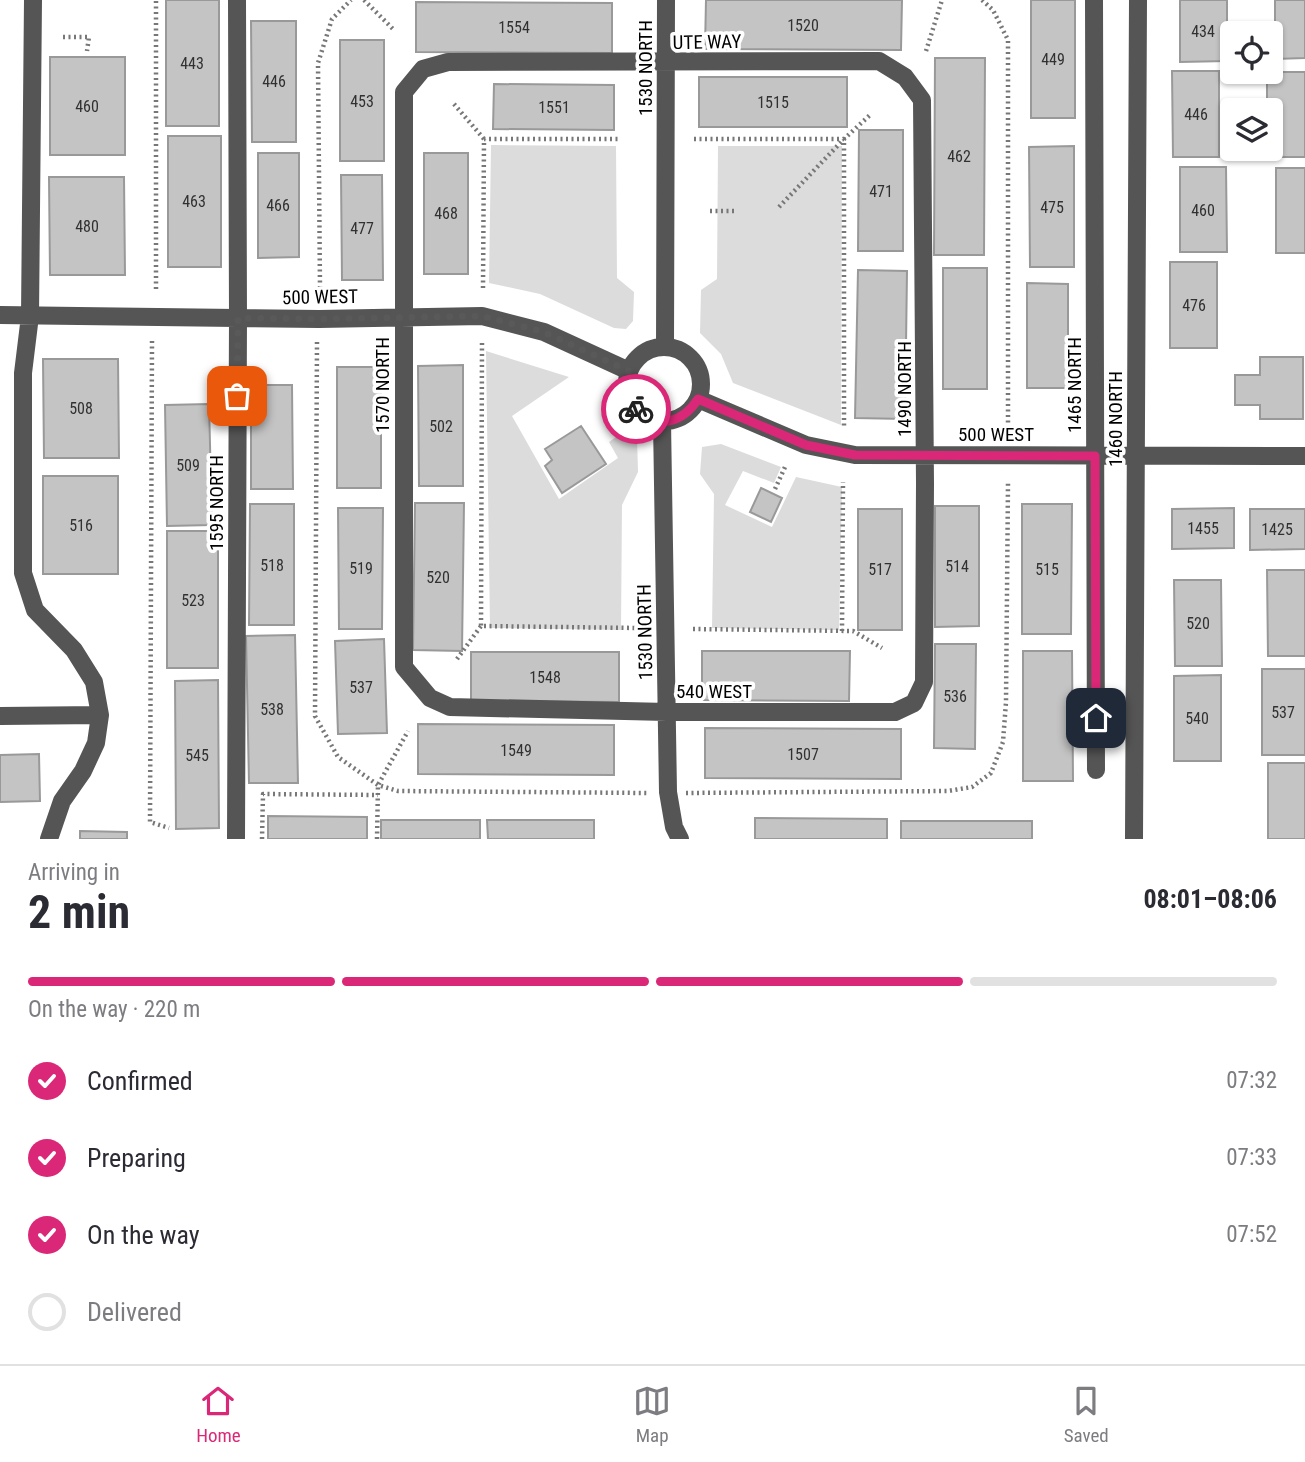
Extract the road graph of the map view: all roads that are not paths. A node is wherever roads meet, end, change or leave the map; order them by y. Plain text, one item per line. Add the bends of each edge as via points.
1 (33, 0) edge
2 (237, 0) edge
3 (666, 0) edge
4 (1094, 0) edge
5 (1138, 0) edge
6 (666, 63) junction
7 (423, 69) joint
8 (905, 77) joint
9 (0, 315) edge
10 (30, 316) junction
11 (403, 317) junction
12 (238, 318) junction
13 (665, 347) junction
14 (629, 371) junction
15 (698, 399) junction
16 (662, 422) junction
17 (925, 455) junction
18 (1095, 456) junction
19 (1136, 456) junction
20 (1305, 456) edge
21 (430, 698) joint
22 (914, 703) joint
23 (667, 712) junction
24 (100, 715) junction
25 (0, 716) edge
26 (1096, 770) dead end
27 (49, 839) edge
28 (236, 839) edge
29 (680, 839) edge
30 (1134, 839) edge

1 - 10 street
2 - 12 street, 1595 NORTH
3 - 6 street, 1530 NORTH
4 - 18 street, 1465 NORTH
5 - 19 street, 1460 NORTH
6 - 7 street, UTE WAY via 448,62
6 - 8 street, UTE WAY via 879,61
6 - 13 street, 1530 NORTH
7 - 11 street, 1570 NORTH via 404,92
8 - 17 street, 1490 NORTH via 922,100
9 - 10 street, 500 WEST
10 - 12 street, 500 WEST
10 - 24 street via 23,373 23,573 35,610 74,650 93,682
11 - 12 street, 500 WEST
11 - 14 street, 500 WEST via 482,316 544,332
11 - 21 street, 1570 NORTH via 404,667
12 - 28 street, 1595 NORTH
13 - 14 street via 643,353
13 - 15 street via 687,355 695,365 700,375
14 - 16 street via 626,382 632,404 640,413
15 - 16 street via 683,416
15 - 17 street, 500 WEST via 806,445 855,455
16 - 23 street, 1530 NORTH
17 - 18 street, 500 WEST
17 - 22 street, 1490 NORTH via 924,682
18 - 19 street, 500 WEST
18 - 26 street, 1465 NORTH
19 - 20 street, 500 WEST
19 - 30 street, 1460 NORTH
21 - 23 street, 540 WEST via 450,707
22 - 23 street, 540 WEST via 895,712
23 - 29 street, 1530 NORTH via 668,792
24 - 25 street
24 - 27 street via 96,743 62,801

